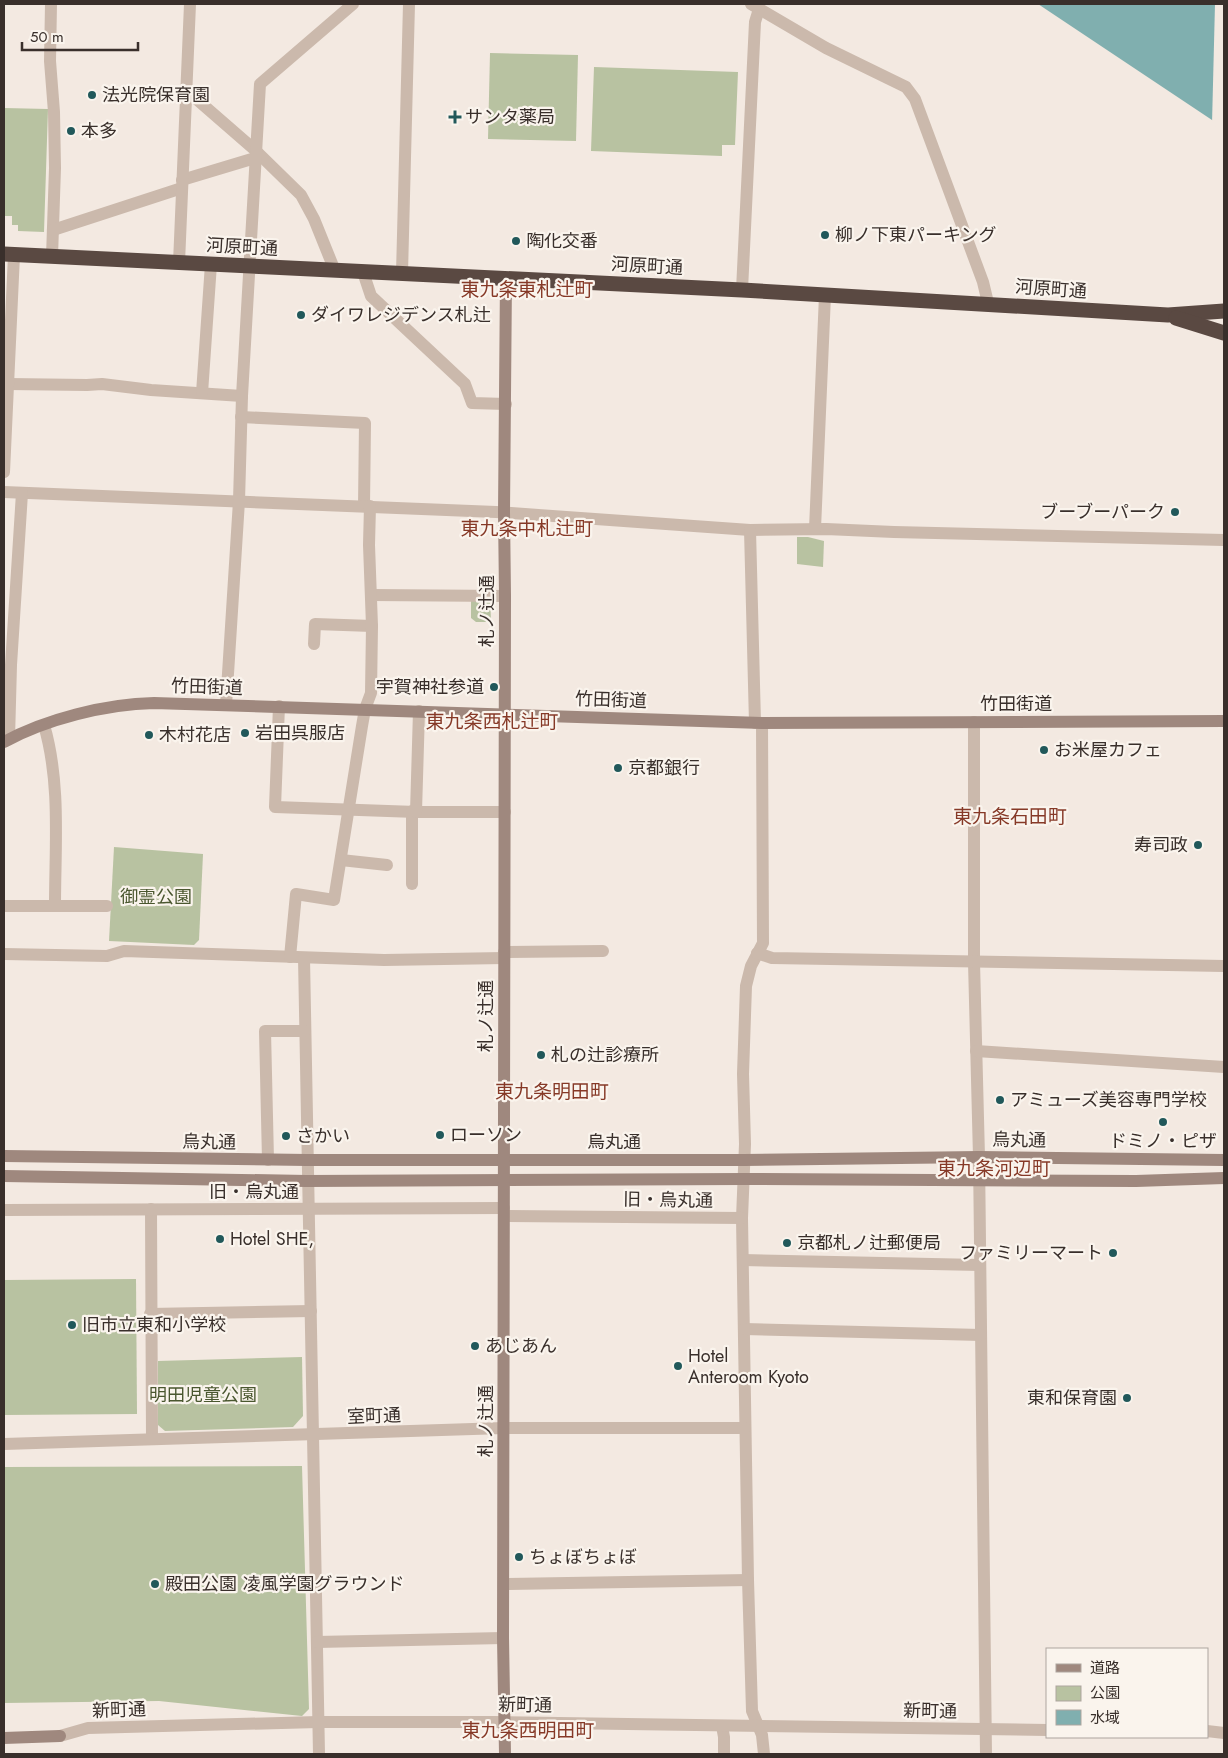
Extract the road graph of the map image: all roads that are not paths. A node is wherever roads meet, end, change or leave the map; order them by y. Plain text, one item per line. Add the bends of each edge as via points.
1 (51, 4) edge
2 (190, 4) edge
3 (353, 4) edge
4 (409, 4) edge
5 (755, 7) edge
6 (186, 90) junction
7 (255, 154) junction
8 (182, 184) junction
9 (53, 230) junction
10 (9, 254) edge
11 (52, 257) junction
12 (179, 263) junction
13 (211, 264) junction
14 (250, 266) junction
15 (335, 271) junction
16 (363, 272) junction
17 (402, 273) junction
18 (506, 278) junction
19 (742, 290) junction
20 (825, 295) junction
21 (988, 304) junction
22 (1224, 311) edge
23 (1168, 315) junction
24 (1224, 333) edge
25 (8, 384) junction
26 (202, 393) junction
27 (242, 396) junction
28 (506, 404) junction
29 (242, 417) junction
30 (4, 472) edge
31 (4, 492) edge
32 (22, 493) junction
33 (239, 501) junction
34 (367, 506) junction
35 (504, 512) junction
36 (815, 529) junction
37 (750, 530) junction
38 (1224, 540) edge
39 (371, 595) junction
40 (505, 596) junction
41 (372, 626) junction
42 (314, 644) dead end
43 (226, 705) junction
44 (279, 706) junction
45 (365, 709) junction
46 (419, 711) junction
47 (505, 714) junction
48 (1224, 720) edge
49 (974, 722) junction
50 (758, 723) junction
51 (44, 725) junction
52 (7, 740) edge
53 (348, 809) junction
54 (414, 811) junction
55 (504, 812) junction
56 (341, 860) junction
57 (387, 865) dead end
58 (412, 884) dead end
59 (4, 906) edge
60 (55, 906) junction
61 (107, 906) dead end
62 (603, 952) dead end
63 (757, 953) junction
64 (4, 954) edge
65 (504, 955) junction
66 (290, 957) junction
67 (304, 958) junction
68 (974, 962) junction
69 (1224, 966) edge
70 (305, 1031) junction
71 (976, 1051) junction
72 (1224, 1067) edge
73 (4, 1156) edge
74 (979, 1156) junction
75 (268, 1160) junction
76 (307, 1160) junction
77 (504, 1160) junction
78 (744, 1160) junction
79 (1224, 1160) edge
80 (4, 1176) edge
81 (1224, 1178) edge
82 (743, 1179) junction
83 (308, 1180) junction
84 (504, 1181) junction
85 (979, 1181) junction
86 (151, 1209) junction
87 (4, 1210) edge
88 (309, 1210) junction
89 (504, 1212) junction
90 (742, 1218) junction
91 (743, 1260) junction
92 (980, 1265) junction
93 (311, 1311) junction
94 (150, 1314) junction
95 (744, 1329) junction
96 (981, 1335) junction
97 (504, 1428) junction
98 (746, 1428) junction
99 (313, 1434) junction
100 (152, 1439) junction
101 (4, 1444) edge
102 (748, 1580) junction
103 (504, 1584) junction
104 (503, 1638) junction
105 (317, 1642) junction
106 (318, 1722) junction
107 (504, 1723) junction
108 (722, 1726) junction
109 (757, 1726) junction
110 (987, 1730) junction
111 (1046, 1730) edge
112 (1208, 1731) edge
113 (1224, 1733) edge
114 (4, 1738) edge
115 (319, 1754) edge
116 (504, 1754) edge
117 (724, 1754) edge
118 (764, 1754) edge
119 (986, 1754) edge

1 - 9 street via 55,168
2 - 6 street
3 - 7 street via 260,84
4 - 17 street
5 - 19 street
5 - 21 street via 826,48 906,87 915,99 983,282
6 - 7 street
6 - 8 street
7 - 8 street
7 - 14 street
7 - 15 street via 300,195 314,219
8 - 9 street
8 - 12 street
9 - 11 street
10 - 11 highway, 河原町通
10 - 25 street
11 - 12 highway, 河原町通
12 - 13 highway, 河原町通
13 - 14 highway, 河原町通
13 - 26 street
14 - 15 highway, 河原町通
14 - 27 street
15 - 16 highway, 河原町通
16 - 17 highway, 河原町通
16 - 28 street via 372,296 465,384 472,403
17 - 18 highway, 河原町通
18 - 19 highway, 河原町通
18 - 28 street, 札ノ辻通
19 - 20 highway, 河原町通
20 - 21 highway, 河原町通
20 - 36 street
21 - 23 highway, 河原町通
22 - 23 highway, 河原町通
23 - 24 highway, 河原町通
25 - 26 street via 102,384
25 - 30 street
26 - 27 street
27 - 29 street
28 - 35 street, 札ノ辻通
29 - 33 street
29 - 34 street via 365,424
31 - 32 street
32 - 33 street
32 - 52 street
33 - 34 street
33 - 43 street
34 - 35 street
34 - 39 street
35 - 37 street
35 - 40 street, 札ノ辻通
36 - 37 street
36 - 38 street
37 - 50 street
39 - 40 street
39 - 41 street
40 - 47 street, 札ノ辻通
41 - 42 street via 315,624
41 - 45 street via 371,696
43 - 44 street, 竹田街道
43 - 51 street, 竹田街道 via 130,704 98,709
44 - 45 street, 竹田街道
44 - 53 street via 275,807
45 - 46 street, 竹田街道
45 - 53 street
46 - 47 street, 竹田街道
46 - 54 street
47 - 50 street, 竹田街道
47 - 55 street, 札ノ辻通
48 - 49 street, 竹田街道
49 - 50 street, 竹田街道
49 - 68 street
50 - 63 street via 763,943
51 - 52 street, 竹田街道
51 - 60 street via 56,796
53 - 54 street
53 - 56 street
54 - 55 street
54 - 58 street
55 - 65 street, 札ノ辻通
56 - 57 street
56 - 66 street via 334,900 296,894
59 - 60 street
60 - 61 street
62 - 65 street
63 - 68 street via 772,958
63 - 78 street via 746,986 744,1015
64 - 66 street via 107,956 124,951
65 - 67 street via 384,960
65 - 77 street, 札ノ辻通
66 - 67 street
67 - 70 street
68 - 69 street
68 - 71 street
70 - 75 street via 266,1031
70 - 76 street
71 - 72 street
71 - 74 street
73 - 75 street, 烏丸通
74 - 78 street, 烏丸通
74 - 79 street, 烏丸通
74 - 85 street
75 - 76 street, 烏丸通
76 - 77 street, 烏丸通
76 - 83 street
77 - 78 street, 烏丸通
77 - 84 street, 札ノ辻通
78 - 82 street
80 - 83 street
81 - 85 street
82 - 84 street
82 - 85 street
82 - 90 street
83 - 84 street
83 - 88 street
84 - 89 street, 札ノ辻通
85 - 92 street
86 - 87 street, 旧・烏丸通
86 - 88 street, 旧・烏丸通
86 - 94 street
88 - 89 street, 旧・烏丸通
88 - 93 street
89 - 90 street, 旧・烏丸通
89 - 97 street, 札ノ辻通
90 - 91 street
91 - 92 street
91 - 95 street
92 - 96 street
93 - 94 street
93 - 99 street
94 - 100 street
95 - 96 street
95 - 98 street
96 - 110 street
97 - 98 street, 室町通
97 - 99 street, 室町通
97 - 103 street, 札ノ辻通
98 - 102 street
99 - 100 street, 室町通
99 - 105 street
100 - 101 street, 室町通
102 - 103 street
102 - 109 street via 752,1711
103 - 104 street, 札ノ辻通
104 - 105 street
104 - 107 street, 札ノ辻通
105 - 106 street
106 - 107 street, 新町通
106 - 114 street, 新町通 via 88,1728 60,1736
106 - 115 street
107 - 108 street, 新町通
107 - 116 street, 札ノ辻通
108 - 109 street, 新町通
108 - 117 street
109 - 110 street, 新町通
109 - 118 street via 762,1735
110 - 111 street, 新町通
110 - 119 street
112 - 113 street

